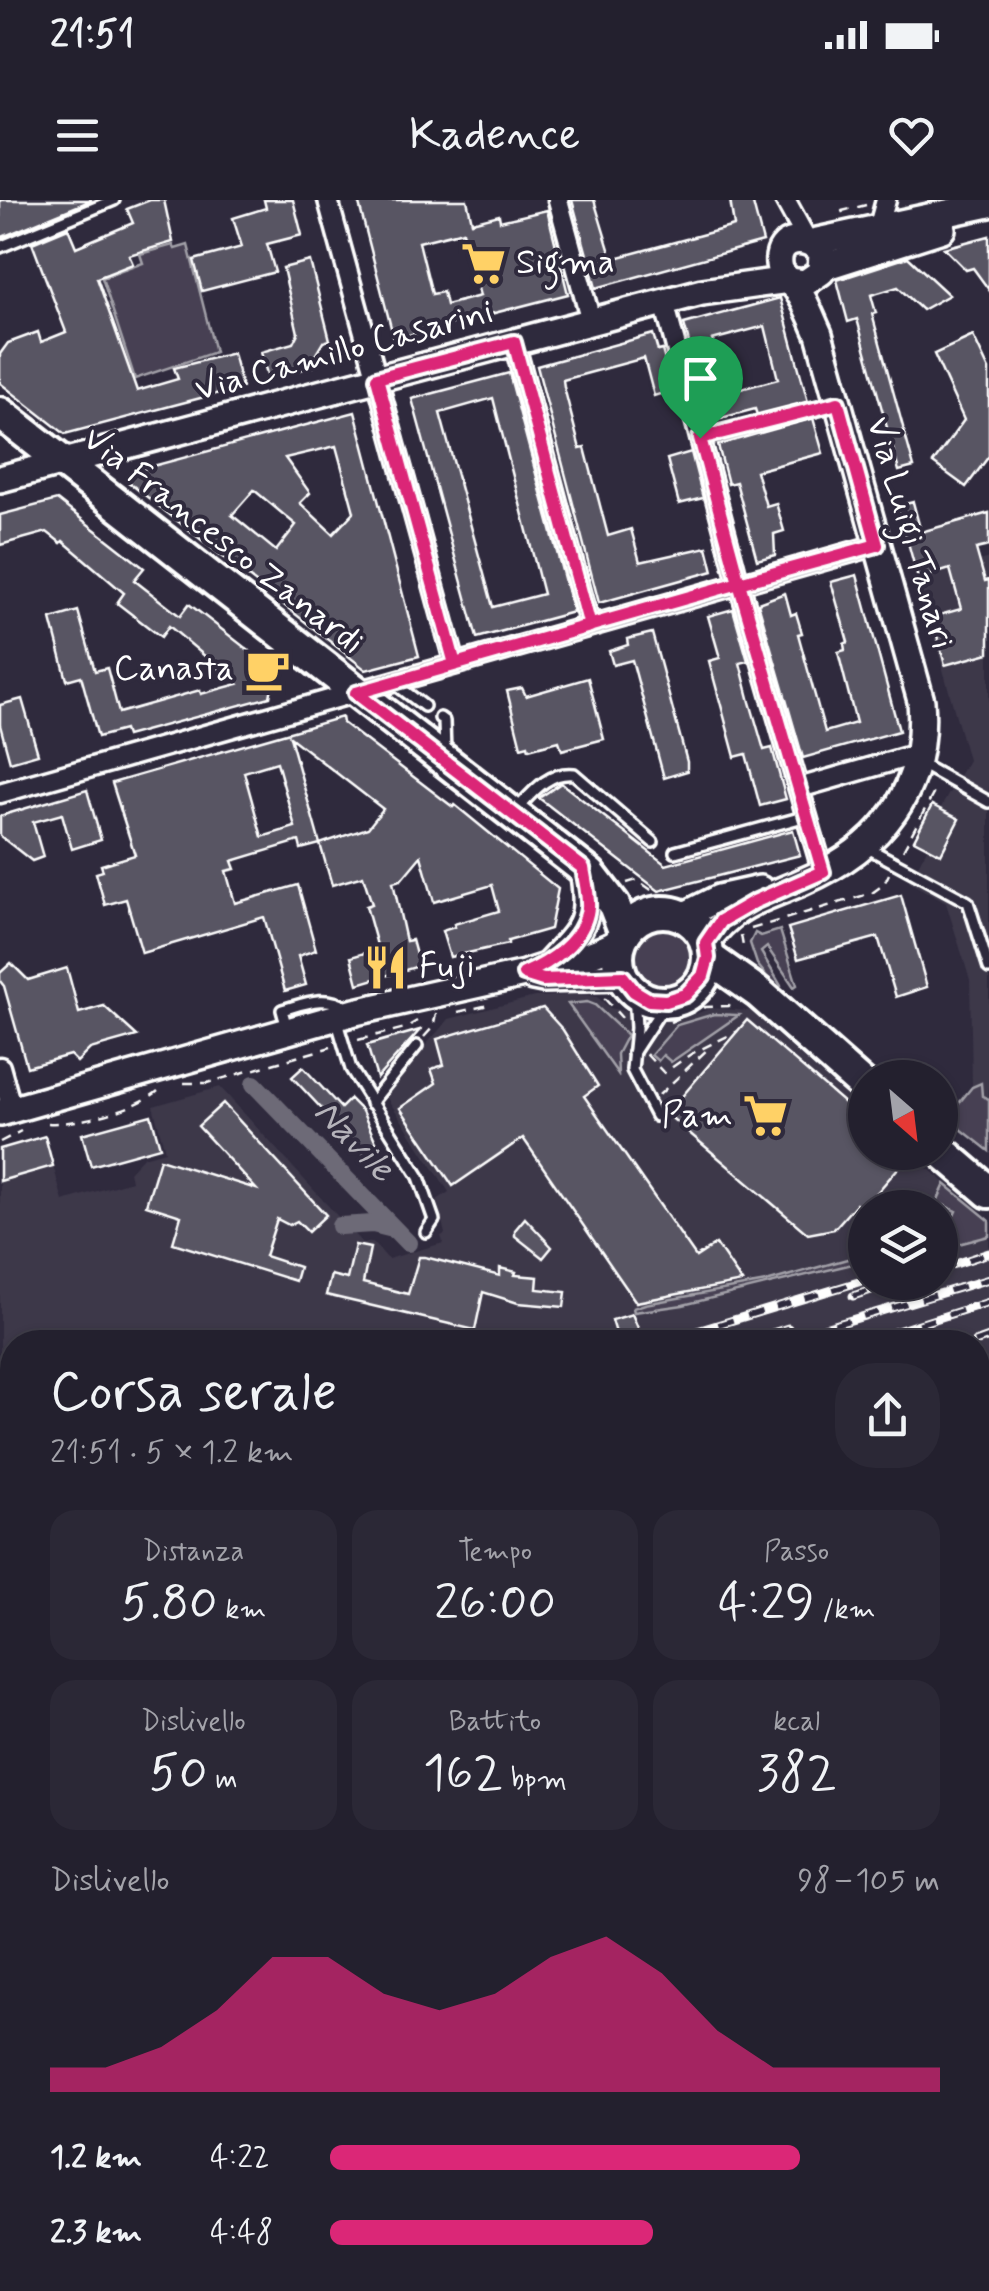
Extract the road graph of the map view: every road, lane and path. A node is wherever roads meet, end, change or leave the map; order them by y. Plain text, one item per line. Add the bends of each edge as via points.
1 (114, 200) edge
2 (328, 200) edge
3 (558, 200) edge
4 (784, 200) edge
5 (886, 200) edge
6 (989, 204) edge
7 (989, 217) edge
8 (879, 226) junction
9 (0, 247) edge
10 (794, 258) junction
11 (820, 272) junction
12 (664, 302) junction
13 (591, 322) junction
14 (818, 334) junction
15 (514, 342) junction
16 (377, 378) junction
17 (838, 403) junction
18 (0, 413) edge
19 (700, 438) junction
20 (62, 462) junction
21 (0, 478) edge
22 (877, 545) junction
23 (739, 583) junction
24 (590, 626) junction
25 (455, 664) junction
26 (393, 682) junction
27 (356, 693) junction
28 (424, 706) dead end
29 (440, 718) dead end
30 (920, 758) junction
31 (446, 760) junction
32 (943, 776) junction
33 (798, 788) junction
34 (0, 793) edge
35 (989, 802) edge
36 (513, 813) junction
37 (807, 816) junction
38 (653, 842) dead end
39 (864, 846) junction
40 (904, 848) dead end
41 (675, 852) dead end
42 (587, 871) junction
43 (823, 872) junction
44 (628, 882) dead end
45 (884, 884) dead end
46 (790, 887) junction
47 (675, 908) junction
48 (622, 937) junction
49 (707, 950) junction
50 (746, 961) dead end
51 (549, 964) junction
52 (989, 968) edge
53 (524, 974) junction
54 (620, 989) junction
55 (499, 1002) dead end
56 (675, 1006) junction
57 (729, 1006) dead end
58 (775, 1010) junction
59 (346, 1015) junction
60 (422, 1017) dead end
61 (627, 1024) dead end
62 (738, 1031) dead end
63 (719, 1040) junction
64 (351, 1042) dead end
65 (650, 1045) dead end
66 (417, 1046) joint
67 (334, 1047) dead end
68 (632, 1056) junction
69 (0, 1067) edge
70 (848, 1072) edge
71 (179, 1083) dead end
72 (167, 1086) dead end
73 (654, 1091) dead end
74 (371, 1103) junction
75 (656, 1116) dead end
76 (11, 1118) edge
77 (47, 1123) dead end
78 (0, 1142) edge
79 (958, 1165) edge
80 (989, 1192) edge
81 (426, 1232) dead end

1 - 9 lane
2 - 16 street
3 - 13 street
4 - 10 street, Via Luigi Tanari
5 - 8 street
6 - 8 street, Via Camillo Casarini
7 - 11 street via 854,255
8 - 10 street, Via Camillo Casarini
10 - 11 street via 805,283
10 - 11 street via 822,253
10 - 12 street, Via Camillo Casarini
10 - 14 street, Via Luigi Tanari
11 - 14 street, Via Luigi Tanari
12 - 13 street, Via Camillo Casarini
12 - 19 street
13 - 15 street, Via Camillo Casarini
14 - 17 street, Via Luigi Tanari
15 - 16 street, Via Camillo Casarini
15 - 24 street
16 - 20 street, Via Camillo Casarini
16 - 25 street
17 - 19 lane
17 - 22 street, Via Luigi Tanari
18 - 20 main road, Via Francesco Zanardi
19 - 23 street
20 - 21 street, Via Camillo Casarini
20 - 27 main road, Via Francesco Zanardi
22 - 23 street
22 - 30 street, Via Luigi Tanari via 921,702
23 - 24 street
23 - 33 street
24 - 25 street
25 - 26 street
26 - 27 street
26 - 28 lane
27 - 31 main road, Via Francesco Zanardi
27 - 34 street
29 - 31 lane
30 - 32 lane
30 - 33 street
30 - 39 street, Via Luigi Tanari via 902,799
31 - 36 main road, Via Francesco Zanardi
32 - 35 lane
32 - 40 path
33 - 37 street
36 - 38 lane via 544,781 574,774
36 - 42 main road, Via Francesco Zanardi
37 - 41 lane
37 - 43 street
39 - 43 street, Via Luigi Tanari
39 - 52 lane via 968,902
42 - 47 main road, Via Francesco Zanardi
42 - 48 main road, Via Francesco Zanardi via 614,904
42 - 51 street via 587,914
43 - 46 street, Via Luigi Tanari
44 - 47 path via 637,880
45 - 50 path via 740,932
46 - 47 street, Via Luigi Tanari
46 - 49 street, Via Luigi Tanari via 729,915
47 - 48 main road via 638,919
47 - 49 main road via 695,925
48 - 51 street via 587,958
48 - 54 main road
49 - 56 main road via 703,976
49 - 58 main road
51 - 53 street
53 - 54 street
53 - 59 street
54 - 56 main road
54 - 61 path
54 - 68 lane via 636,1028
55 - 66 path via 436,1012
56 - 57 path
56 - 58 main road via 734,994
56 - 68 lane
58 - 70 main road
59 - 74 lane via 350,1069
59 - 76 street
60 - 64 path
62 - 63 path
63 - 65 path via 664,1074 646,1054
63 - 73 path via 664,1094
66 - 74 lane
67 - 71 path via 207,1083
68 - 75 lane via 635,1081
69 - 76 street
72 - 77 path via 142,1102
74 - 81 lane via 419,1177 434,1220
76 - 78 path
79 - 80 main road

